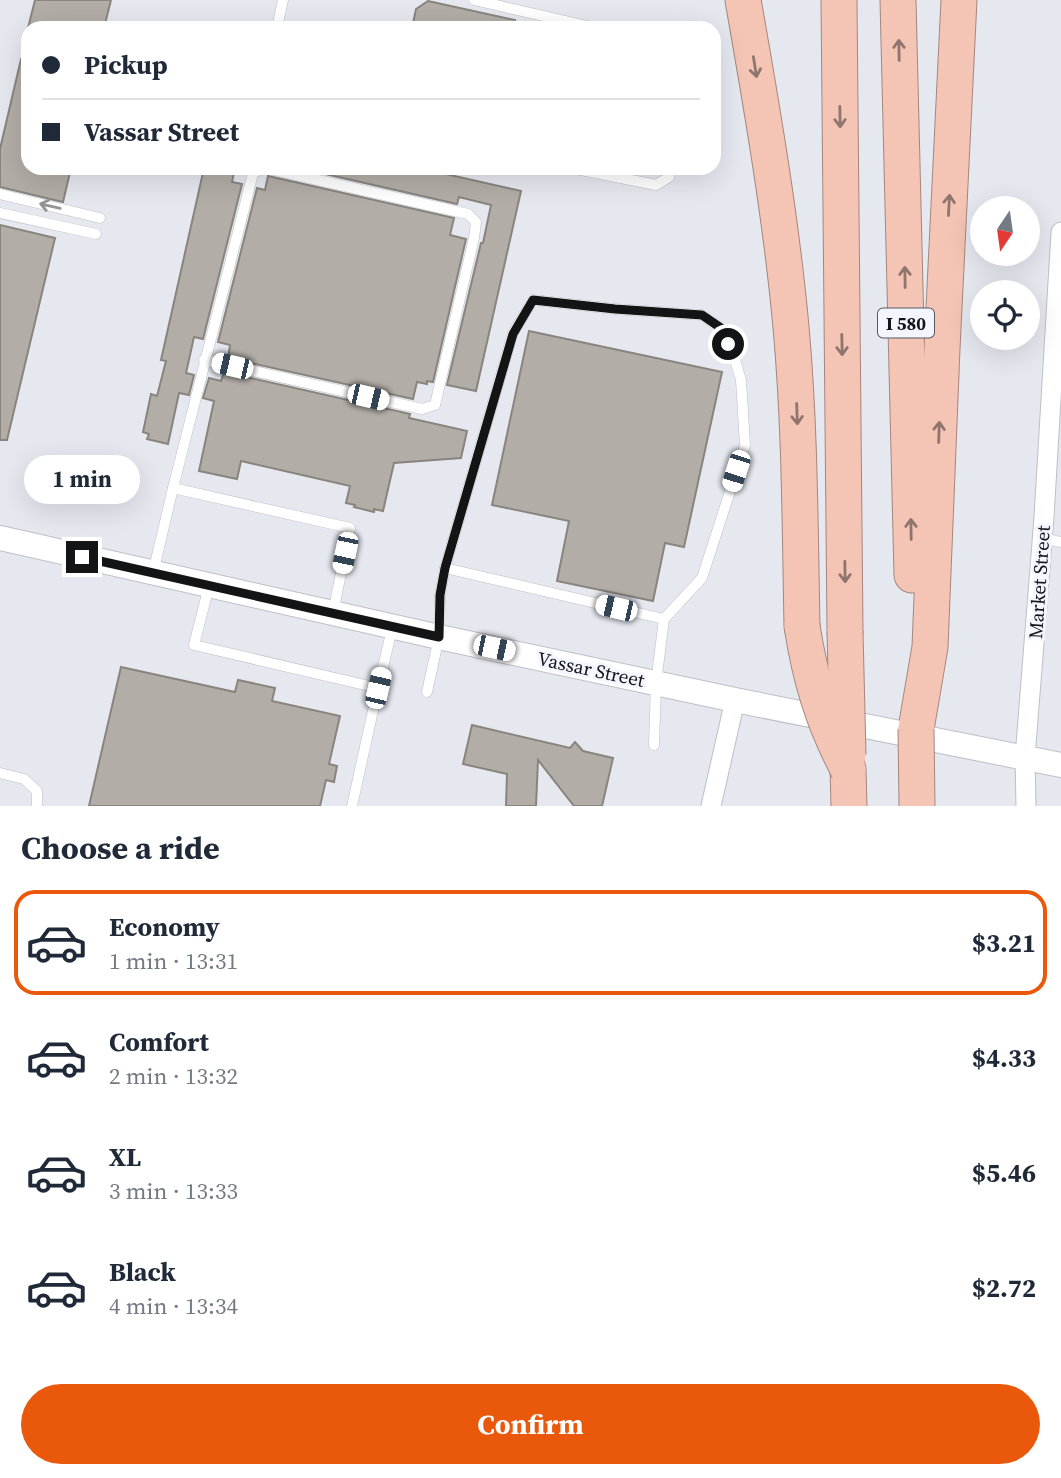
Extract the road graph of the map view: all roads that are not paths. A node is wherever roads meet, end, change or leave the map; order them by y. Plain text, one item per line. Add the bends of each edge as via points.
1 (284, 0) edge
2 (474, 0) edge
3 (743, 0) edge
4 (839, 0) edge
5 (898, 0) edge
6 (959, 0) edge
7 (279, 21) edge
8 (566, 21) edge
9 (252, 175) edge
10 (296, 175) edge
11 (606, 175) edge
12 (669, 175) edge
13 (0, 194) edge
14 (0, 213) edge
15 (100, 218) dead end
16 (1061, 232) edge
17 (96, 234) dead end
18 (204, 360) junction
19 (173, 488) junction
20 (0, 538) edge
21 (1051, 540) edge
22 (445, 568) junction
23 (153, 573) junction
24 (209, 586) junction
25 (333, 613) junction
26 (664, 620) junction
27 (393, 626) junction
28 (439, 637) junction
29 (922, 647) junction
30 (656, 683) junction
31 (378, 688) junction
32 (426, 692) dead end
33 (735, 699) junction
34 (654, 745) dead end
35 (1025, 757) junction
36 (1061, 765) edge
37 (848, 769) junction
38 (0, 773) edge
39 (37, 806) edge
40 (352, 806) edge
41 (711, 806) edge
42 (849, 806) edge
43 (917, 806) edge
44 (1026, 806) edge

1 - 7 lane
2 - 8 lane
3 -> 37 highway, bridge via 791,327 802,626 817,697
4 -> 37 highway, bridge
29 -> 5 highway, I 580
29 -> 6 highway
9 - 18 lane
10 - 18 lane via 468,214 475,222 435,405 422,409
11 - 12 lane via 656,185
15 -> 13 lane
14 - 17 lane
16 - 21 street, Market Street
18 - 19 lane
19 - 23 lane
19 - 25 lane via 350,528
20 - 23 street, Vassar Street
21 - 35 street, Market Street
22 - 26 lane
22 - 26 lane via 513,334 533,300 702,315 721,328 735,360 741,380 745,445 702,578
22 - 28 lane
23 - 24 street, Vassar Street
24 - 25 street, Vassar Street
24 - 31 lane via 194,645
25 - 27 street, Vassar Street
26 - 30 lane
27 - 28 street, Vassar Street
27 - 31 lane
28 - 30 street, Vassar Street
28 - 32 lane
29 - 43 highway, bridge
30 - 33 street, Vassar Street
30 - 34 lane
31 - 40 lane
33 - 35 street, Vassar Street
33 - 41 street
35 - 36 street, Vassar Street
35 - 44 street, Market Street
37 - 42 highway
38 - 39 lane via 24,779 37,792

